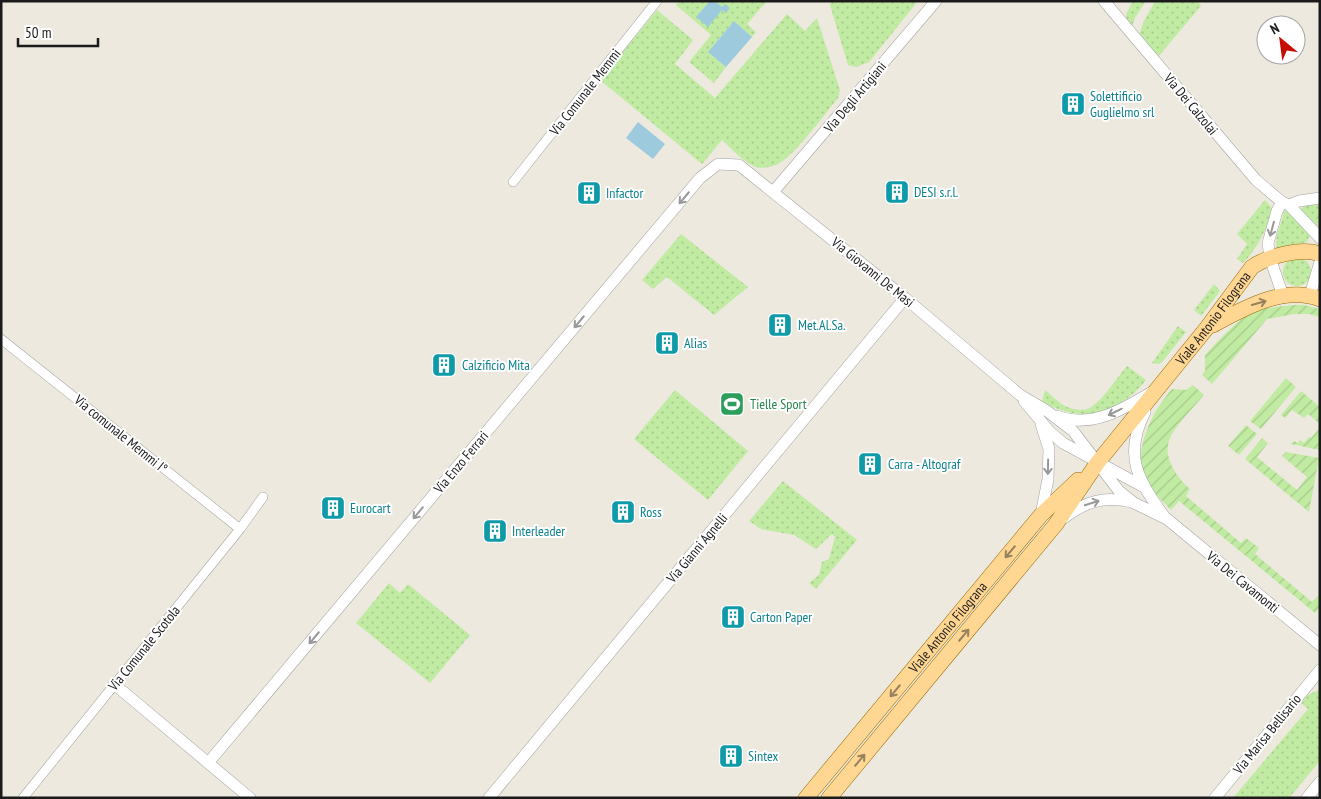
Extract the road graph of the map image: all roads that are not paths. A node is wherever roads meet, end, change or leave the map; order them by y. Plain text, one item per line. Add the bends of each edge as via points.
1 (656, 1) edge
2 (936, 1) edge
3 (1104, 1) edge
4 (718, 164) joint
5 (513, 182) dead end
6 (773, 192) junction
7 (1320, 198) edge
8 (1285, 203) junction
9 (1320, 238) edge
10 (1320, 254) edge
11 (1270, 258) junction
12 (1320, 262) edge
13 (1284, 296) junction
14 (1315, 297) edge
15 (905, 298) junction
16 (1206, 329) junction
17 (1, 339) edge
18 (1157, 388) junction
19 (1020, 395) junction
20 (1047, 411) junction
21 (1039, 420) junction
22 (1098, 462) junction
23 (1142, 486) junction
24 (263, 497) dead end
25 (1134, 502) junction
26 (1041, 515) junction
27 (1167, 519) junction
28 (1056, 524) junction
29 (240, 529) junction
30 (1316, 641) edge
31 (1320, 655) edge
32 (1320, 670) edge
33 (114, 684) junction
34 (208, 764) junction
35 (1320, 782) edge
36 (23, 798) edge
37 (250, 798) edge
38 (489, 798) edge
39 (806, 798) edge
40 (829, 798) edge
41 (1215, 798) edge
42 (1307, 798) edge

1 - 5 street, Via Comunale Memmi
2 - 6 street, Via Degli Artigiani
3 - 8 street, Via Dei Calzolai via 1245,168
4 - 6 street, Via Giovanni De Masi via 739,165
4 -> 34 street, Via Enzo Ferrari via 700,178
6 - 15 street, Via Giovanni De Masi
7 - 8 street
8 - 9 street, Via Dei Calzolai
8 -> 11 street via 1277,211 1268,243
10 - 11 main road via 1298,252
11 - 13 street
11 - 16 main road, Viale Antonio Filograna via 1252,267
12 - 14 street
13 - 14 main road
16 -> 13 main road via 1246,306
15 - 19 street, Via Giovanni De Masi
15 - 38 street, Via Gianni Agnelli
16 - 18 main road, Viale Antonio Filograna
17 - 29 street, Via comunale Memmi I°
18 -> 20 street via 1105,417 1078,420
18 - 22 main road, Viale Antonio Filograna
18 - 23 street via 1137,427 1136,469
19 - 20 street
19 - 21 street
20 - 22 street via 1073,431
21 - 22 street via 1063,443
21 -> 26 street via 1049,449 1048,479
22 - 23 street
22 - 25 street via 1108,478
22 - 26 main road, Viale Antonio Filograna
22 - 28 main road, Viale Antonio Filograna
23 - 27 street
24 - 29 street, Via Comunale Scotola
25 - 27 street
28 -> 25 street via 1075,509 1092,502 1107,499
26 -> 39 main road, Viale Antonio Filograna
27 - 30 street, Via Dei Cavamonti
40 -> 28 main road, Viale Antonio Filograna
29 - 33 street, Via Comunale Scotola
30 - 31 street
32 - 41 street, Via Marisa Bellisario
33 - 34 street
33 - 36 street, Via Comunale Scotola
34 - 37 street
35 - 42 street

